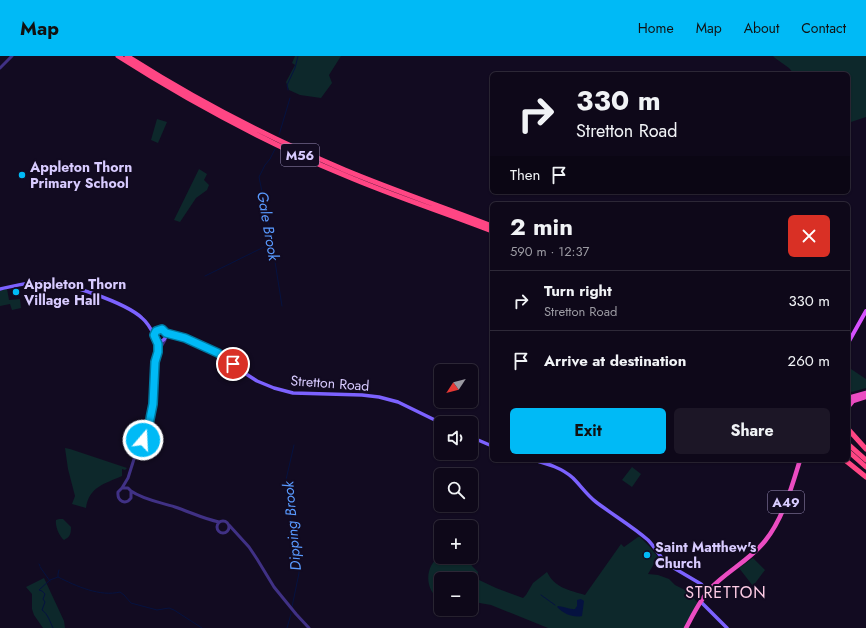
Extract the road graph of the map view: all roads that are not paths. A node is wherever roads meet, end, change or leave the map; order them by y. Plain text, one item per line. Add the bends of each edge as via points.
1 (12, 56) edge
2 (118, 56) edge
3 (128, 56) edge
4 (0, 68) edge
5 (490, 225) edge
6 (490, 230) edge
7 (0, 289) edge
8 (866, 311) edge
9 (148, 324) junction
10 (158, 330) junction
11 (166, 333) junction
12 (154, 335) junction
13 (178, 336) junction
14 (165, 339) junction
15 (850, 339) edge
16 (156, 340) junction
17 (158, 352) junction
18 (866, 393) edge
19 (850, 397) edge
20 (866, 397) edge
21 (850, 405) edge
22 (434, 420) edge
23 (850, 431) edge
24 (478, 440) edge
25 (490, 445) edge
26 (850, 446) edge
27 (866, 449) edge
28 (850, 453) edge
29 (866, 460) edge
30 (540, 462) edge
31 (799, 462) edge
32 (847, 462) edge
33 (866, 467) edge
34 (866, 477) edge
35 (128, 478) junction
36 (122, 488) junction
37 (130, 490) junction
38 (142, 497) junction
39 (130, 500) junction
40 (209, 519) junction
41 (219, 522) junction
42 (229, 525) junction
43 (217, 529) junction
44 (226, 532) junction
45 (237, 534) junction
46 (708, 592) junction
47 (701, 602) junction
48 (309, 628) edge
49 (686, 628) edge
50 (727, 628) edge

1 - 4 street
2 - 6 highway, M56 via 197,103 306,158 378,189
3 - 5 highway, M56 via 214,107 301,151 379,184
7 - 9 main road via 37,282 59,284 114,303 136,313
8 - 15 main road
9 - 10 main road
9 - 12 main road
10 - 11 main road via 162,329
10 - 12 main road
11 - 13 main road, Stretton Road
11 - 14 main road
12 - 16 main road
13 - 14 main road
13 - 22 main road, Stretton Road via 218,353 257,381 274,388 292,393 379,397 398,402
14 - 16 main road via 161,342
14 - 17 street
16 - 17 street
17 - 35 street via 149,424
18 - 19 highway
20 - 21 highway
23 - 27 highway
24 - 25 main road
26 - 29 highway
28 - 33 highway
30 - 46 main road via 556,467 574,479 596,502 641,534 665,562 701,584
31 - 46 highway, A49 via 786,504 772,532 752,555
32 - 34 highway
35 - 36 street
35 - 37 street
36 - 37 street
36 - 39 street via 118,492 119,498 124,502
37 - 38 street
37 - 39 street
38 - 39 street
38 - 40 street
40 - 41 street
40 - 43 street
41 - 42 street
41 - 43 street
42 - 44 street
42 - 45 street
43 - 44 street via 224,534
44 - 45 street
45 - 48 street via 253,552 277,592
46 - 47 highway, A49
47 - 49 highway, A49
47 - 50 main road

